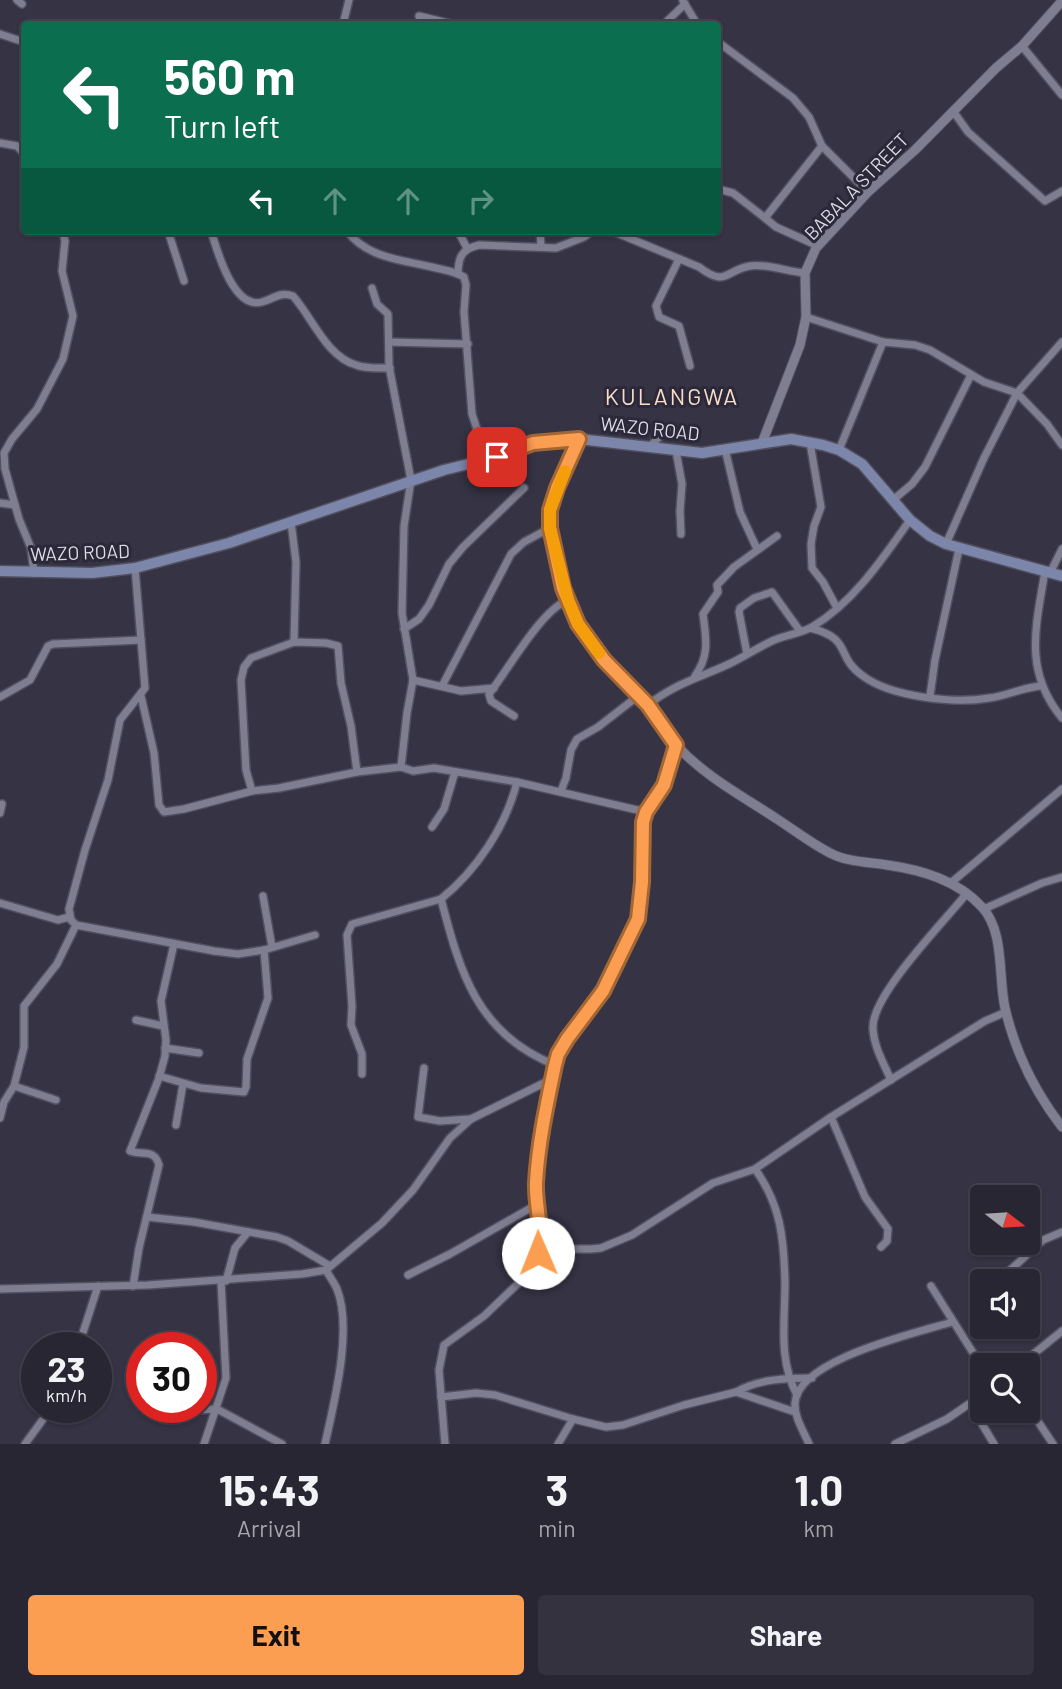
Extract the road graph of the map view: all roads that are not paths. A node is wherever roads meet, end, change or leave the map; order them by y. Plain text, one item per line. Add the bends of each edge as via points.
1 (349, 0) edge
2 (1062, 1) edge
3 (684, 2) edge
4 (419, 16) dead end
5 (344, 21) edge
6 (440, 21) edge
7 (667, 21) edge
8 (695, 21) edge
9 (0, 34) edge
10 (21, 41) edge
11 (1022, 46) junction
12 (721, 48) edge
13 (1062, 94) edge
14 (953, 111) junction
15 (0, 143) edge
16 (822, 146) junction
17 (21, 151) edge
18 (721, 190) edge
19 (1062, 191) edge
20 (868, 192) junction
21 (765, 218) junction
22 (64, 235) edge
23 (169, 235) edge
24 (212, 235) edge
25 (351, 235) edge
26 (460, 235) edge
27 (540, 235) edge
28 (587, 235) edge
29 (622, 235) edge
30 (541, 246) junction
31 (818, 246) junction
32 (467, 248) junction
33 (679, 259) junction
34 (805, 273) junction
35 (458, 274) junction
36 (184, 281) dead end
37 (372, 288) dead end
38 (806, 317) junction
39 (389, 342) junction
40 (883, 342) junction
41 (1062, 342) edge
42 (468, 344) junction
43 (690, 366) dead end
44 (390, 368) junction
45 (971, 375) junction
46 (1017, 393) junction
47 (670, 427) dead end
48 (579, 439) junction
49 (762, 443) junction
50 (810, 443) junction
51 (1062, 444) edge
52 (650, 446) junction
53 (724, 449) junction
54 (839, 450) junction
55 (676, 451) junction
56 (497, 457) junction
57 (2, 458) edge
58 (411, 480) junction
59 (524, 488) dead end
60 (893, 500) junction
61 (0, 503) edge
62 (15, 505) junction
63 (910, 520) junction
64 (291, 522) junction
65 (550, 528) junction
66 (681, 534) dead end
67 (777, 536) dead end
68 (946, 544) junction
69 (757, 549) junction
70 (959, 549) junction
71 (1062, 549) edge
72 (135, 568) junction
73 (0, 571) edge
74 (1047, 572) junction
75 (34, 573) junction
76 (1062, 576) edge
77 (568, 600) junction
78 (837, 608) junction
79 (810, 628) junction
80 (404, 629) junction
81 (800, 631) junction
82 (141, 640) junction
83 (295, 642) junction
84 (747, 654) junction
85 (695, 677) junction
86 (413, 680) junction
87 (442, 686) junction
88 (1041, 686) junction
89 (494, 688) junction
90 (141, 695) junction
91 (638, 696) junction
92 (929, 696) junction
93 (0, 697) edge
94 (648, 705) junction
95 (514, 716) dead end
96 (1062, 718) edge
97 (676, 745) junction
98 (401, 766) junction
99 (357, 772) junction
100 (455, 772) junction
101 (517, 782) junction
102 (1062, 789) edge
103 (252, 791) junction
104 (561, 791) junction
105 (2, 804) dead end
106 (646, 812) junction
107 (0, 813) edge
108 (432, 827) dead end
109 (1062, 877) edge
110 (952, 882) junction
111 (967, 893) junction
112 (263, 896) dead end
113 (441, 899) junction
114 (0, 903) edge
115 (984, 909) junction
116 (69, 917) junction
117 (76, 925) junction
118 (315, 934) dead end
119 (174, 944) junction
120 (272, 947) junction
121 (264, 950) junction
122 (1006, 1012) junction
123 (136, 1020) dead end
124 (163, 1026) junction
125 (165, 1048) junction
126 (199, 1053) dead end
127 (555, 1065) junction
128 (424, 1068) dead end
129 (362, 1074) dead end
130 (159, 1076) junction
131 (552, 1079) junction
132 (891, 1080) junction
133 (183, 1084) junction
134 (14, 1086) junction
135 (56, 1100) dead end
136 (1, 1101) edge
137 (831, 1117) junction
138 (0, 1118) edge
139 (471, 1119) junction
140 (176, 1125) dead end
141 (1062, 1127) edge
142 (755, 1169) junction
143 (536, 1205) junction
144 (147, 1217) junction
145 (248, 1232) junction
146 (1062, 1232) edge
147 (541, 1242) junction
148 (881, 1247) dead end
149 (328, 1268) junction
150 (1011, 1269) edge
151 (408, 1275) dead end
152 (224, 1281) junction
153 (98, 1286) junction
154 (133, 1286) junction
155 (931, 1286) dead end
156 (0, 1289) edge
157 (952, 1322) junction
158 (1062, 1331) edge
159 (83, 1332) edge
160 (973, 1353) edge
161 (1035, 1353) edge
162 (788, 1378) junction
163 (812, 1378) junction
164 (736, 1392) junction
165 (797, 1395) junction
166 (441, 1397) junction
167 (970, 1403) edge
168 (217, 1409) joint
169 (795, 1412) junction
170 (573, 1419) junction
171 (40, 1423) edge
172 (212, 1423) edge
173 (982, 1423) edge
174 (1039, 1423) edge
175 (25, 1444) edge
176 (204, 1444) edge
177 (282, 1444) edge
178 (325, 1444) edge
179 (445, 1444) edge
180 (558, 1444) edge
181 (809, 1444) edge
182 (895, 1444) edge
183 (994, 1444) edge
184 (1053, 1444) edge

1 - 5 street
2 - 11 street, BABALA STREET
3 - 7 street
3 - 8 street
4 - 6 street
9 - 10 street
11 - 13 street
11 - 14 street, BABALA STREET
12 - 16 street via 800,106
14 - 19 street via 968,132 1045,201
14 - 20 street, BABALA STREET
15 - 17 street
16 - 20 street
16 - 21 street
18 - 21 street via 733,193
20 - 31 street, BABALA STREET
21 - 31 street
22 - 57 street via 62,271 73,316 63,359 37,409
23 - 36 street
24 - 44 street via 224,271 248,300 257,303 288,293 336,352 356,365
25 - 35 street via 374,254
26 - 32 street
27 - 30 street
28 - 30 street via 556,248
29 - 33 street
30 - 32 street
31 - 34 street, BABALA STREET
32 - 35 street
33 - 34 street via 717,277 750,265
33 - 43 street via 656,306 659,317 678,326
34 - 38 street, BABALA STREET
35 - 42 street via 466,285
37 - 39 street via 377,304 388,314
38 - 40 street
38 - 49 street, BABALA STREET via 792,370
39 - 42 street
39 - 44 street
40 - 45 street via 930,350
40 - 54 street
41 - 46 street
42 - 56 street via 475,429
44 - 58 street
45 - 46 street
45 - 60 street via 925,467
46 - 51 street
46 - 68 street
47 - 52 street
48 - 52 main road, WAZO ROAD
48 - 56 main road, WAZO ROAD via 533,443
48 - 65 street via 557,488
49 - 50 main road, WAZO ROAD via 791,439
49 - 53 main road, WAZO ROAD
50 - 54 main road, WAZO ROAD
50 - 78 street via 821,507 811,544 812,568
52 - 55 main road, WAZO ROAD
53 - 55 main road, WAZO ROAD
53 - 69 street via 740,512
54 - 60 main road, WAZO ROAD via 862,464
55 - 66 street via 682,484
56 - 58 main road, WAZO ROAD
57 - 62 street
58 - 64 main road, WAZO ROAD
58 - 80 street via 404,526
59 - 80 street via 463,547 419,619
60 - 63 main road, WAZO ROAD
61 - 62 street
62 - 75 street via 31,548
63 - 68 main road, WAZO ROAD
63 - 78 street
64 - 72 main road, WAZO ROAD
64 - 83 street via 296,562
65 - 77 street
65 - 87 street via 511,554
67 - 69 street
68 - 70 main road, WAZO ROAD
69 - 85 street via 717,585 718,592 703,614 707,649
70 - 74 main road, WAZO ROAD
70 - 92 street
71 - 74 street
72 - 75 main road, WAZO ROAD
72 - 82 street
73 - 75 main road, WAZO ROAD
74 - 76 main road, WAZO ROAD
74 - 88 street via 1035,625
77 - 89 street via 544,618
77 - 91 street via 578,624 604,660
78 - 79 street
79 - 81 street
79 - 92 street via 834,636 853,668 872,682
80 - 86 street
81 - 84 street
81 - 84 street via 772,592 754,598 739,612
82 - 90 street via 145,675
82 - 93 street via 48,646 30,680
83 - 99 street via 338,646
83 - 103 street via 251,658 244,667 246,770
84 - 85 street
85 - 94 street
86 - 87 street
86 - 98 street
87 - 89 street via 461,691
88 - 92 street via 979,700
88 - 96 street
89 - 95 street via 488,698
90 - 103 street via 162,811 184,810
90 - 116 street via 120,720
91 - 94 street
91 - 104 street via 577,739
94 - 97 street
97 - 106 street via 664,785
97 - 110 street via 714,777 831,853
98 - 99 street
98 - 100 street via 413,771
99 - 103 street
100 - 101 street
100 - 108 street via 444,809
101 - 104 street
101 - 113 street via 499,830
102 - 110 street
104 - 106 street
105 - 107 street
106 - 127 street via 638,919 603,991 567,1039
109 - 115 street
110 - 111 street
111 - 115 street
111 - 132 street via 916,951 873,1019 878,1052
112 - 120 street
113 - 127 street via 459,966 477,1000 521,1048
113 - 129 street via 349,927 351,1025 362,1054
114 - 116 street via 58,920
115 - 122 street via 996,939
116 - 117 street
117 - 119 street
117 - 134 street via 57,964 24,1006 24,1047
118 - 120 street
119 - 121 street via 238,954
119 - 124 street via 161,1001
120 - 121 street
121 - 133 street via 268,999 247,1059 244,1092
122 - 132 street
122 - 141 street via 1037,1091
123 - 124 street
124 - 125 street
125 - 126 street
125 - 130 street
127 - 131 street
128 - 139 street via 418,1117
130 - 133 street
130 - 144 street via 130,1151 151,1153 158,1161
131 - 139 street
131 - 143 street
132 - 137 street
133 - 140 street
134 - 135 street
134 - 136 street
136 - 138 street
137 - 142 street
137 - 148 street via 864,1197 888,1230
139 - 149 street via 450,1138 398,1207
142 - 147 street via 713,1183 644,1228 601,1248 569,1249
142 - 162 street via 780,1220
143 - 147 street
143 - 151 street
144 - 145 street
144 - 154 street
145 - 149 street via 288,1241
145 - 152 street via 235,1248
146 - 150 street via 1043,1240
147 - 166 street via 525,1277 484,1316 444,1345 439,1370
149 - 152 street
149 - 178 street via 342,1308 343,1335
152 - 154 street
152 - 168 street via 226,1378
153 - 154 street
153 - 156 street
153 - 159 street
155 - 157 street
157 - 160 street
157 - 163 street via 856,1350
158 - 161 street
162 - 163 street
162 - 164 street
162 - 165 street
163 - 165 street
164 - 169 street
164 - 170 street via 623,1425 606,1427
165 - 169 street
166 - 170 street via 495,1395
166 - 179 street
167 - 182 street
168 - 177 street
169 - 181 street
170 - 180 street
171 - 175 street
172 - 176 street
173 - 183 street
174 - 184 street

